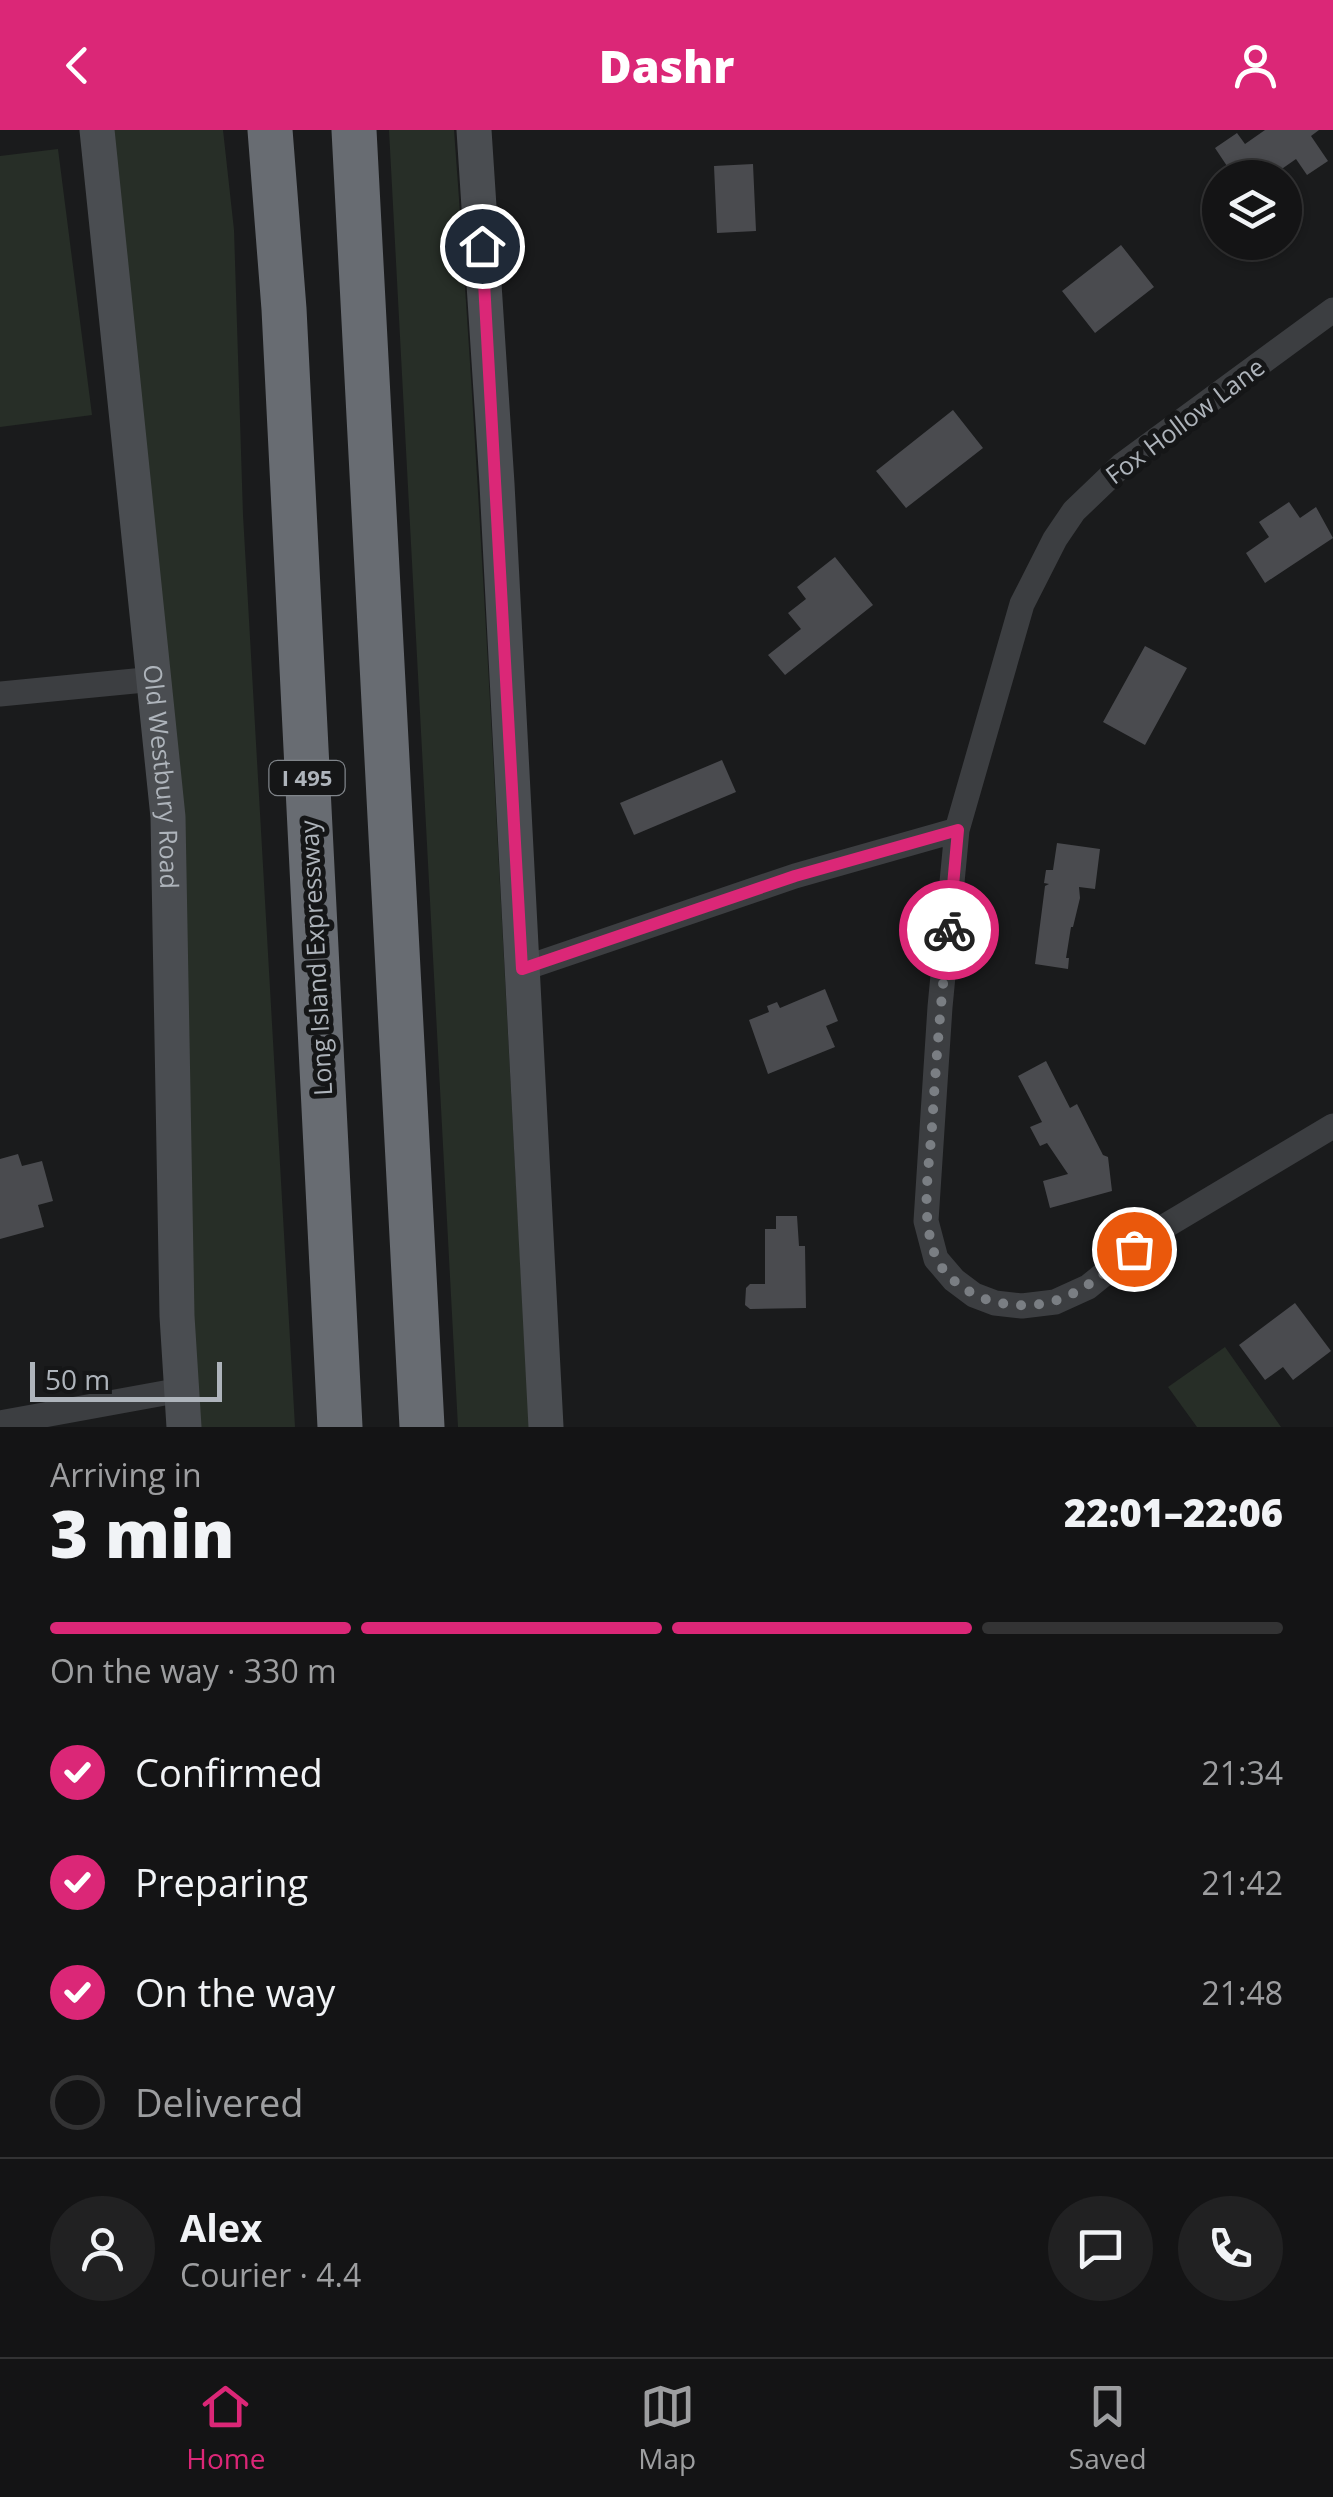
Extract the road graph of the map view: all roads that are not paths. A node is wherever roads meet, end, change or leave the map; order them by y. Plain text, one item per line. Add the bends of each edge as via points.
1 (97, 130) edge
2 (270, 130) edge
3 (354, 130) edge
4 (474, 130) edge
5 (1333, 310) edge
6 (155, 679) junction
7 (0, 694) edge
8 (958, 830) junction
9 (522, 969) junction
10 (1333, 1126) edge
11 (180, 1390) junction
12 (0, 1423) edge
13 (184, 1427) edge
14 (340, 1427) edge
15 (422, 1427) edge
16 (546, 1427) edge

1 - 6 main road, Old Westbury Road
2 - 14 highway, Long Island Expressway / I 495
3 - 15 highway
4 - 9 main road
5 - 8 street, Fox Hollow Lane via 1122,465 1074,511 1022,604
6 - 7 street
6 - 11 main road, Old Westbury Road via 168,816
8 - 9 street via 795,876
8 - 10 street, Fox Hollow Lane via 926,1221 936,1259 954,1280 995,1303 1055,1302 1088,1288 1157,1231
9 - 16 main road
11 - 12 street
11 - 13 main road, Old Westbury Road

